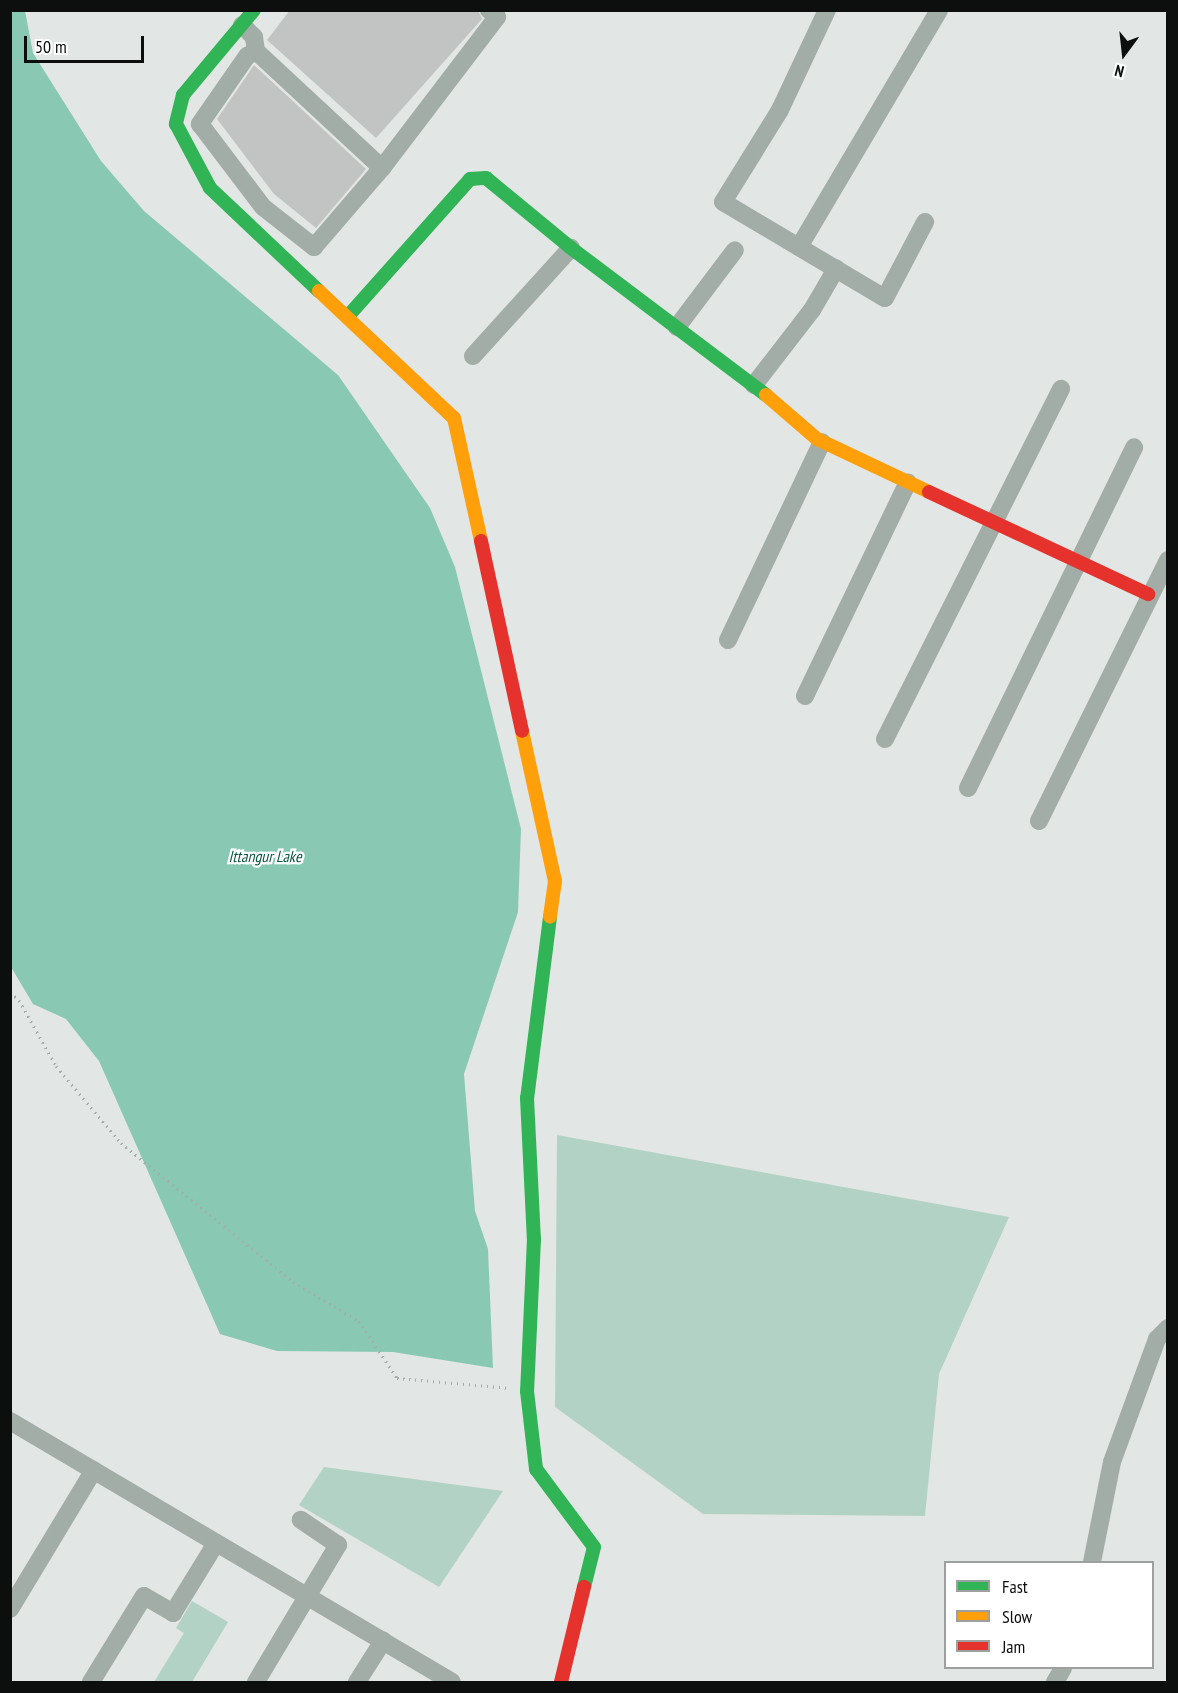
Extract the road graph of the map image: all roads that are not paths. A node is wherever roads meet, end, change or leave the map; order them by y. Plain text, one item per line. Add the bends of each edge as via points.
1 (254, 10) edge
2 (489, 10) edge
3 (827, 10) edge
4 (932, 13) edge
5 (242, 25) junction
6 (256, 51) junction
7 (382, 168) junction
8 (925, 222) dead end
9 (799, 247) junction
10 (572, 248) junction
11 (735, 250) dead end
12 (836, 269) junction
13 (349, 315) junction
14 (677, 327) junction
15 (473, 356) dead end
16 (754, 385) junction
17 (1061, 389) dead end
18 (822, 442) junction
19 (1134, 447) dead end
20 (908, 482) junction
21 (995, 519) junction
22 (1080, 559) junction
23 (1167, 560) edge
24 (1148, 594) junction
25 (728, 640) dead end
26 (805, 696) dead end
27 (885, 739) dead end
28 (968, 788) dead end
29 (1039, 821) dead end
30 (1167, 1328) edge
31 (10, 1421) edge
32 (94, 1470) junction
33 (301, 1520) dead end
34 (216, 1542) junction
35 (1092, 1561) edge
36 (307, 1596) junction
37 (10, 1609) edge
38 (383, 1641) junction
39 (1062, 1669) edge
40 (91, 1683) edge
41 (256, 1683) edge
42 (357, 1683) edge
43 (452, 1683) edge
44 (561, 1683) edge
45 (1055, 1683) edge

1 - 5 street
2 - 7 street via 497,17
3 - 9 street via 780,110 723,202
4 - 9 street
5 - 6 street via 254,38
5 - 13 street via 183,95 176,124 210,188
6 - 7 street
6 - 7 street via 247,56 200,124 263,207 314,247
8 - 12 street via 885,298
9 - 12 street
10 - 13 street via 486,178 477,176 470,179
10 - 14 street
10 - 15 street
11 - 14 street
12 - 16 street via 812,310
13 - 44 street via 454,418 555,881 527,1098 534,1239 527,1391 536,1469 594,1547
14 - 16 street
16 - 18 street
17 - 21 street
18 - 20 street
18 - 25 street
19 - 22 street
20 - 21 street
20 - 26 street
21 - 22 street
21 - 27 street
22 - 24 street
22 - 28 street
23 - 24 street
24 - 29 street
30 - 35 street via 1157,1339 1112,1462
31 - 32 street
32 - 34 street
32 - 37 street
33 - 36 street via 338,1545
34 - 36 street
34 - 40 street via 172,1613 144,1596
36 - 38 street
36 - 41 street
38 - 42 street
38 - 43 street
39 - 45 street

